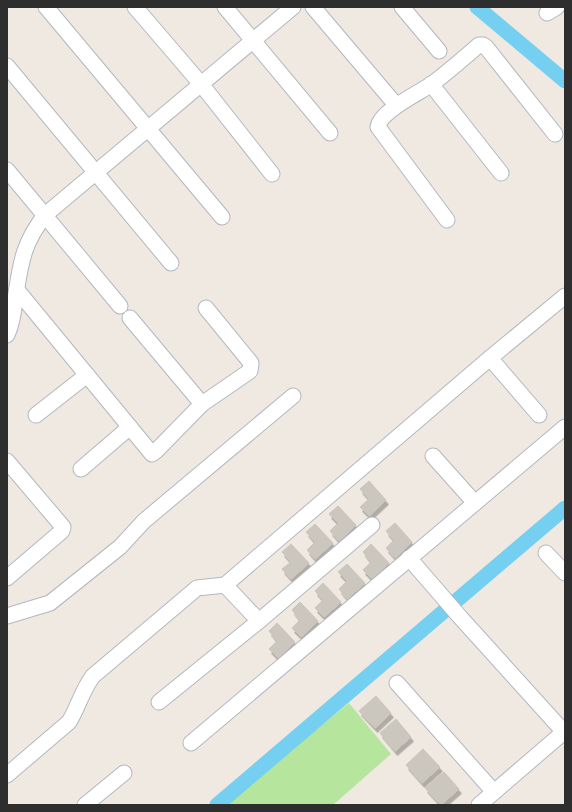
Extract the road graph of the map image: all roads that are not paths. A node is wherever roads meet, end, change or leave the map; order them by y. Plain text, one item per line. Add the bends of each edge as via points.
1 (46, 7) edge
2 (135, 7) edge
3 (224, 7) edge
4 (293, 7) edge
5 (314, 7) edge
6 (402, 7) edge
7 (253, 41) junction
8 (439, 51) dead end
9 (7, 66) edge
10 (201, 84) junction
11 (431, 84) junction
12 (396, 105) junction
13 (148, 128) junction
14 (330, 133) dead end
15 (555, 134) dead end
16 (7, 170) edge
17 (96, 172) junction
18 (272, 174) dead end
19 (501, 174) dead end
20 (45, 215) junction
21 (222, 217) dead end
22 (447, 220) dead end
23 (172, 263) dead end
24 (17, 290) junction
25 (565, 296) edge
26 (120, 306) dead end
27 (206, 308) dead end
28 (130, 318) dead end
29 (7, 335) edge
30 (490, 358) junction
31 (87, 375) junction
32 (293, 396) dead end
33 (202, 404) junction
34 (36, 415) dead end
35 (539, 415) dead end
36 (130, 427) junction
37 (565, 427) edge
38 (433, 456) dead end
39 (7, 461) edge
40 (81, 469) dead end
41 (475, 503) junction
42 (372, 525) dead end
43 (546, 553) dead end
44 (409, 558) junction
45 (565, 573) edge
46 (7, 578) edge
47 (225, 585) junction
48 (7, 616) edge
49 (259, 621) junction
50 (397, 683) dead end
51 (160, 702) dead end
52 (565, 732) edge
53 (191, 743) dead end
54 (124, 773) dead end
55 (7, 776) edge
56 (494, 792) junction
57 (85, 805) edge
58 (479, 805) edge

1 - 13 street
2 - 10 street
3 - 7 street
4 - 7 street
5 - 12 street
6 - 8 street
7 - 10 street
7 - 14 street
9 - 17 street
10 - 13 street
10 - 18 street
11 - 12 street
11 - 15 street via 479,45 483,45
11 - 19 street
12 - 22 street via 378,127
13 - 17 street
13 - 21 street
16 - 20 street
17 - 20 street
17 - 23 street
20 - 24 street via 27,244
20 - 26 street
24 - 29 street
24 - 31 street
25 - 30 street
27 - 33 street via 251,366 250,371
28 - 33 street
30 - 35 street
30 - 47 street
31 - 34 street
31 - 36 street
32 - 48 street via 144,521 120,547 50,603
33 - 36 street via 153,453 150,453
36 - 40 street
37 - 41 street
38 - 41 street
39 - 46 street via 63,527 62,531
41 - 44 street
42 - 49 street
43 - 45 street
44 - 52 street
44 - 53 street
47 - 49 street
47 - 55 street via 197,588 93,676 86,684 75,712 68,722
49 - 51 street
50 - 56 street
52 - 56 street
54 - 57 street
56 - 58 street

